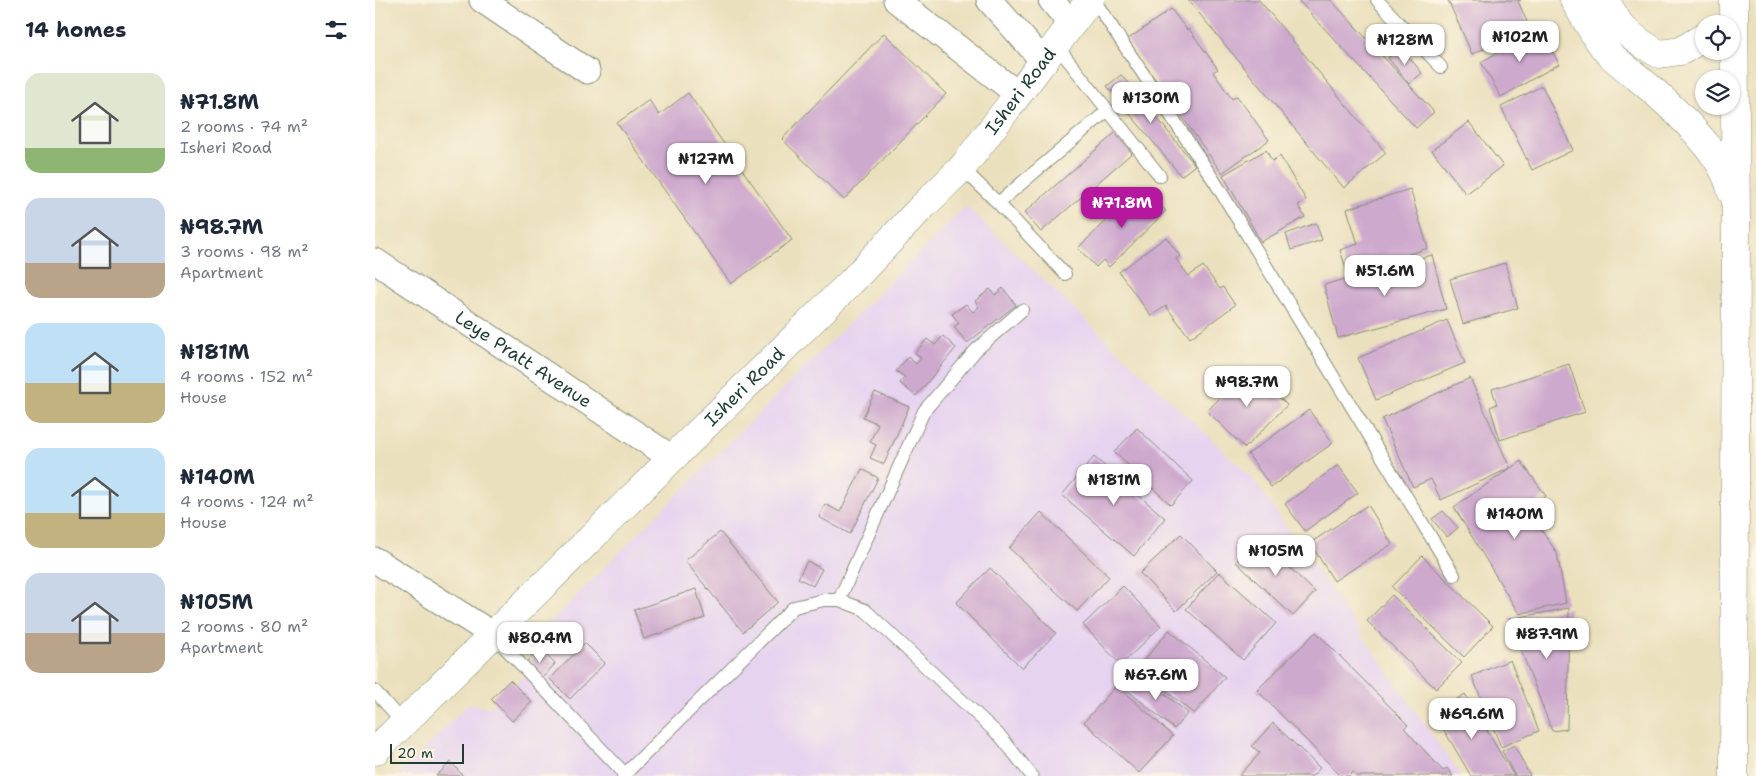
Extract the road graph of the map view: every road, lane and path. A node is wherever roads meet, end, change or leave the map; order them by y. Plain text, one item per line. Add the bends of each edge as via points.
1 (482, 0) edge
2 (896, 0) edge
3 (989, 0) edge
4 (1051, 0) edge
5 (1090, 0) edge
6 (1094, 0) edge
7 (1377, 0) edge
8 (1574, 0) edge
9 (1605, 0) edge
10 (1722, 0) edge
11 (1734, 0) edge
12 (1718, 15) edge
13 (1695, 42) edge
14 (1057, 44) junction
15 (1441, 67) dead end
16 (587, 71) dead end
17 (1019, 94) junction
18 (1108, 110) junction
19 (962, 168) junction
20 (1160, 176) dead end
21 (998, 203) junction
22 (1737, 221) junction
23 (375, 261) edge
24 (1065, 274) dead end
25 (1022, 310) dead end
26 (671, 458) junction
27 (375, 560) edge
28 (1454, 575) dead end
29 (839, 600) junction
30 (492, 634) junction
31 (375, 691) edge
32 (403, 723) junction
33 (375, 751) edge
34 (624, 775) edge
35 (1033, 776) edge
36 (1734, 776) edge

1 - 16 street
2 - 17 street
3 - 14 street
4 - 14 street
5 - 14 main road, Isheri Road
6 - 28 lane via 1215,182
7 - 15 lane
8 - 22 main road via 1605,50 1670,108 1718,160 1730,186
9 - 13 main road via 1621,27 1659,54 1681,51
10 - 12 main road
11 - 22 main road
14 - 17 main road, Isheri Road
14 - 18 lane
17 - 19 main road, Isheri Road
18 - 20 lane
18 - 21 lane
19 - 21 lane
19 - 26 main road, Isheri Road
21 - 24 lane
22 - 36 main road
23 - 26 street, Leye Pratt Avenue
25 - 29 lane via 976,350 924,411
26 - 30 main road, Isheri Road
27 - 30 street
29 - 34 lane via 794,607
29 - 35 lane via 865,610 1001,737
30 - 32 main road, Isheri Road
30 - 34 lane
31 - 32 lane
32 - 33 main road, Isheri Road

